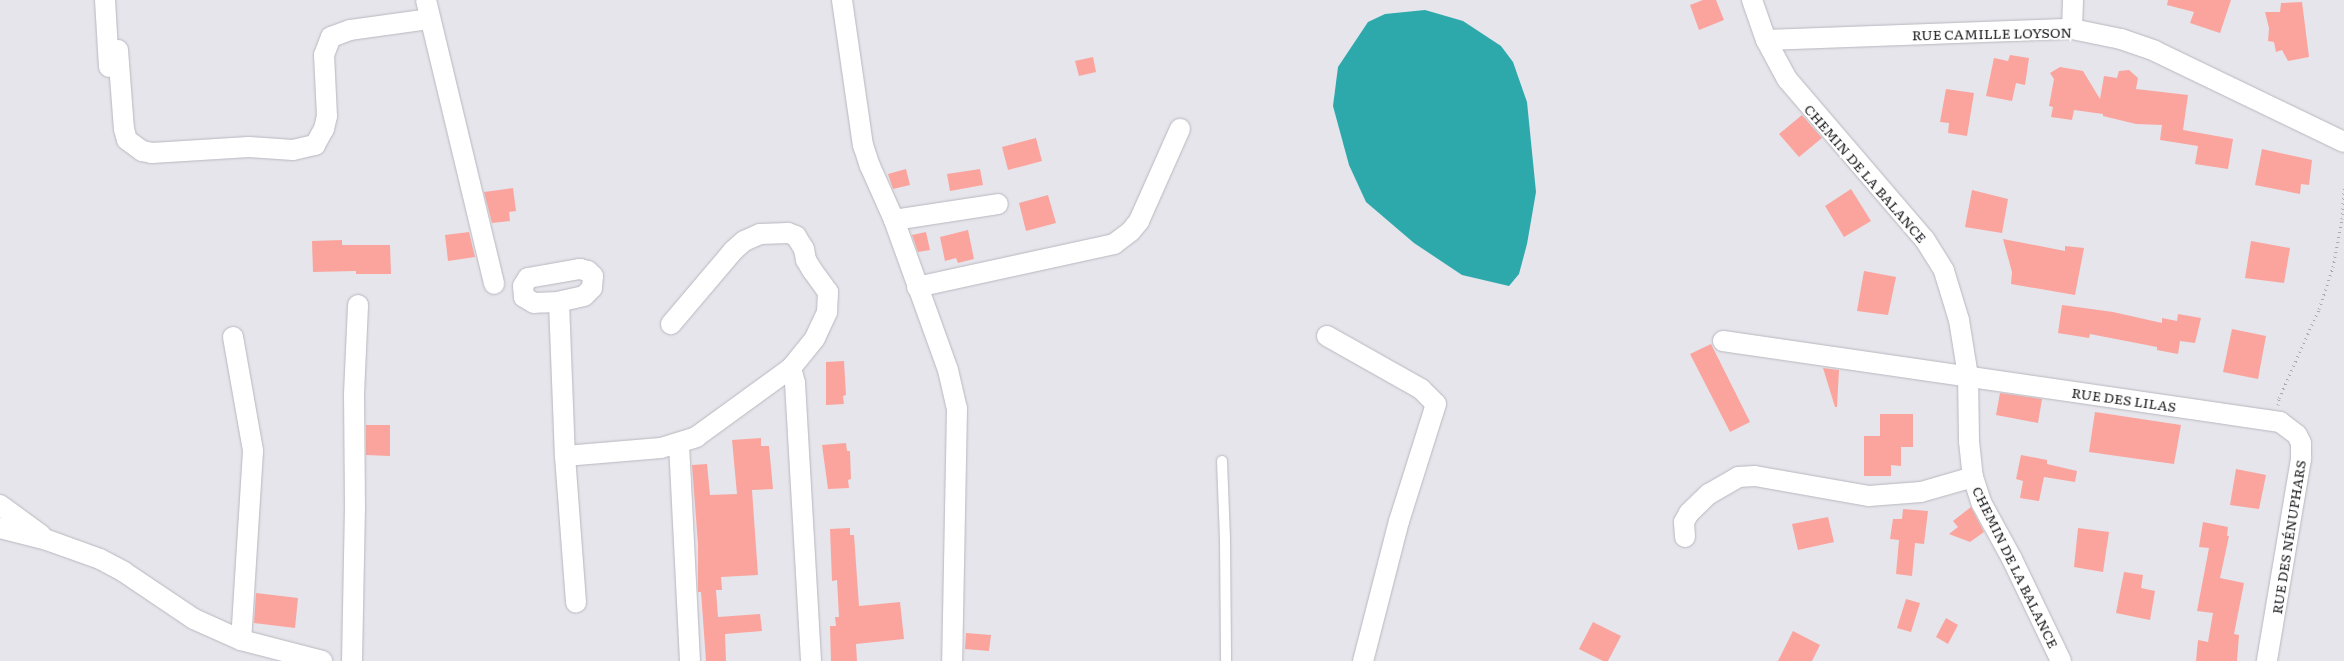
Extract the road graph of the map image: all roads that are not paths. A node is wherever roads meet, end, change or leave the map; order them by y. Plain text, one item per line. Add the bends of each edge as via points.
1 (105, 0) edge
2 (842, 0) edge
3 (1752, 0) edge
4 (2073, 0) edge
5 (428, 9) edge
6 (2072, 29) junction
7 (1766, 40) junction
8 (118, 50) dead end
9 (1180, 129) dead end
10 (113, 136) dead end
11 (2344, 142) edge
12 (998, 204) dead end
13 (894, 220) junction
14 (494, 284) dead end
15 (917, 287) junction
16 (559, 302) dead end
17 (358, 305) dead end
18 (671, 324) dead end
19 (1327, 336) dead end
20 (233, 337) dead end
21 (1723, 341) dead end
22 (792, 368) junction
23 (1968, 376) junction
24 (2280, 422) joint
25 (679, 444) junction
26 (565, 456) junction
27 (1222, 461) dead end
28 (1973, 476) junction
29 (0, 506) edge
30 (0, 528) edge
31 (1685, 537) dead end
32 (47, 540) junction
33 (576, 603) dead end
34 (241, 640) junction
35 (322, 661) edge
36 (352, 661) edge
37 (690, 661) edge
38 (811, 661) edge
39 (952, 661) edge
40 (1226, 661) edge
41 (1363, 661) edge
42 (2061, 661) edge
43 (2267, 661) edge

1 - 10 street
2 - 13 street via 864,145
3 - 7 street, CHEMIN DE LA BALANCE
4 - 6 street
5 - 8 street via 331,37 324,55 327,116 324,129 315,145 293,150 249,147 152,154 142,151 127,140 124,129
5 - 14 street
6 - 7 street, RUE CAMILLE LOYSON
6 - 11 street, RUE CAMILLE LOYSON via 2155,50
7 - 23 street, CHEMIN DE LA BALANCE via 1787,79 1925,240 1944,271 1957,312
9 - 15 street via 1139,221 1114,244
12 - 13 street
13 - 15 street
15 - 39 street via 948,370 957,408
16 - 26 street
17 - 36 street
18 - 22 street via 744,241 760,234 788,233 800,242 806,260 828,292 829,302 815,338
19 - 41 street via 1421,389 1436,404 1399,521
20 - 34 street via 253,451
21 - 23 street, RUE DES LILAS
22 - 25 street via 696,437
22 - 38 street
23 - 24 street, RUE DES LILAS
23 - 28 street, CHEMIN DE LA BALANCE
24 - 43 street, RUE DES NÉNUPHARS via 2297,435 2301,443 2301,459
25 - 26 street
25 - 37 street
26 - 33 street
27 - 40 lane
28 - 31 street via 1921,492 1869,496 1755,476 1738,477 1710,494 1689,513 1684,522
28 - 42 street, CHEMIN DE LA BALANCE via 1982,504
29 - 32 street
30 - 32 street
32 - 34 street via 100,559 194,618
34 - 35 street

